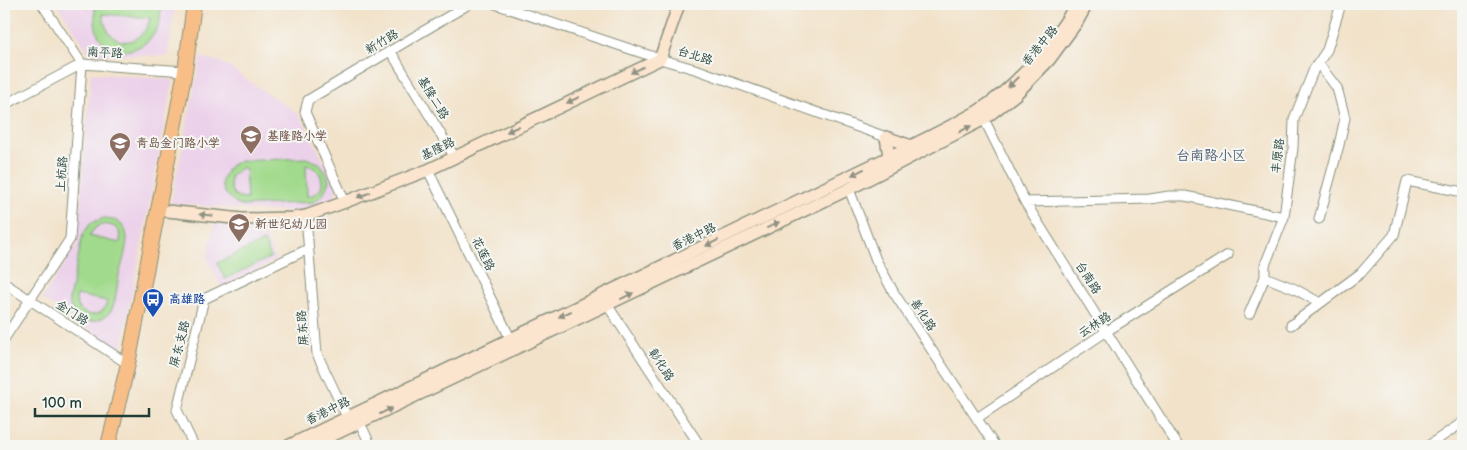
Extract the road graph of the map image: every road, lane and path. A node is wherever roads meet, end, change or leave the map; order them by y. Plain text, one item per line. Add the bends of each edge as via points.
1 (42, 4) edge
2 (194, 4) edge
3 (469, 4) edge
4 (495, 4) edge
5 (679, 4) edge
6 (1076, 4) edge
7 (1087, 4) edge
8 (1341, 4) edge
9 (391, 52) junction
10 (660, 59) junction
11 (1318, 62) junction
12 (82, 64) junction
13 (185, 71) junction
14 (4, 105) edge
15 (984, 119) junction
16 (886, 137) junction
17 (916, 149) junction
18 (454, 156) junction
19 (890, 163) junction
20 (428, 170) junction
21 (849, 189) junction
22 (1463, 192) edge
23 (345, 202) junction
24 (1025, 202) junction
25 (158, 210) junction
26 (306, 216) junction
27 (1284, 217) junction
28 (1319, 219) dead end
29 (308, 248) junction
30 (1228, 255) dead end
31 (1265, 277) junction
32 (4, 283) edge
33 (30, 301) junction
34 (604, 301) junction
35 (1320, 303) junction
36 (1249, 314) dead end
37 (1290, 325) dead end
38 (1107, 331) junction
39 (4, 339) edge
40 (513, 344) junction
41 (128, 364) junction
42 (347, 417) junction
43 (977, 418) junction
44 (1463, 422) edge
45 (360, 423) junction
46 (108, 446) edge
47 (194, 446) edge
48 (288, 446) edge
49 (310, 446) edge
50 (371, 446) edge
51 (700, 446) edge
52 (995, 446) edge
53 (1178, 446) edge
54 (1428, 446) edge

1 - 12 street
2 - 13 main road
3 - 9 street, 新竹路
4 - 10 street, 台北路
5 - 10 main road
6 -> 17 main road, 香港中路 via 1041,53 1009,87
7 - 15 main road, 香港中路 via 1049,60 1015,95
8 - 11 street, 丰原路 via 1327,50
9 - 18 street, 基隆二路
9 - 23 street, 新竹路 via 308,100 305,112
10 - 16 street, 台北路
10 -> 18 main road, 基隆路
11 - 27 street, 丰原路 via 1294,119
11 - 28 street via 1337,88 1345,118
12 - 13 street, 南平路
12 - 14 street, 南平路
12 - 33 street, 上杭路 via 70,239
13 - 25 main road
17 -> 15 main road, 香港中路
15 - 24 street, 台南路
16 - 17 main road
16 - 19 main road
17 - 19 main road, 香港中路
18 - 20 main road, 基隆路
19 - 21 main road, 香港中路
19 -> 34 main road, 香港中路
20 -> 23 main road, 基隆路
20 - 40 street, 花莲路
34 -> 21 main road, 香港中路
21 - 43 street, 善化路 via 876,260 894,293
22 - 35 street via 1407,181 1394,235 1361,273
23 - 26 main road, 基隆路
24 - 27 street via 1185,196
24 - 38 street, 台南路
26 -> 25 main road, 基隆路 via 242,219
25 - 41 main road
26 - 29 street, 屏东路
27 - 31 street, 丰原路 via 1266,265
29 - 42 street, 屏东路 via 317,354
29 - 47 street, 屏东支路 via 204,299 177,410
30 - 38 street, 云林路
31 - 35 street
31 - 36 street, 丰原路
32 - 33 street, 金门路
33 - 39 street, 上杭路
33 - 41 street, 金门路
34 - 40 main road, 香港中路
34 - 51 street, 彰化路
35 - 37 street
38 - 43 street, 云林路
38 - 53 street, 台南路
40 - 42 main road, 香港中路
45 -> 40 main road, 香港中路
41 - 46 main road
42 - 45 street
42 - 48 main road, 香港中路
43 - 52 street, 善化路
44 - 54 street
45 - 49 main road, 香港中路
45 - 50 street

